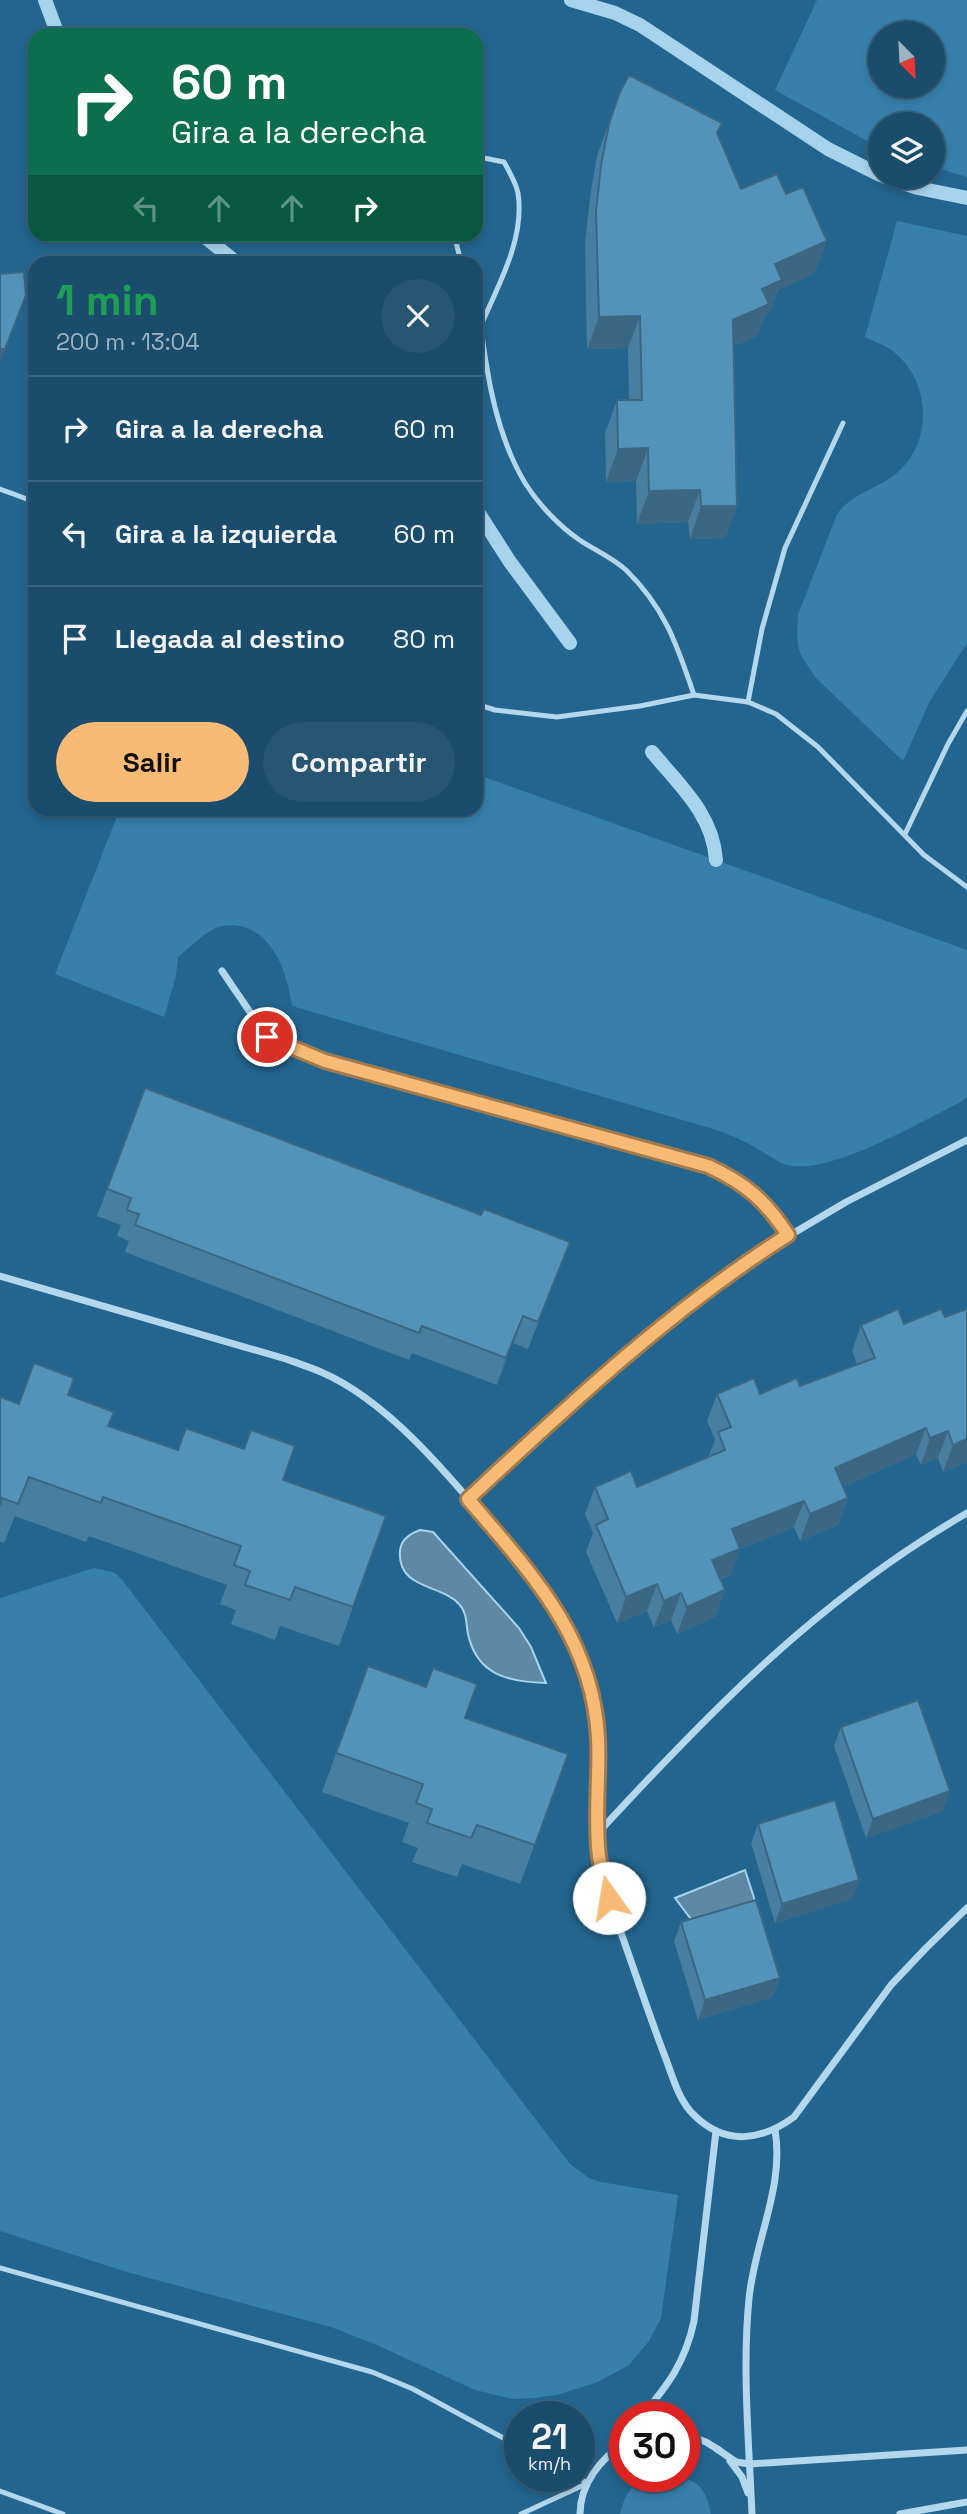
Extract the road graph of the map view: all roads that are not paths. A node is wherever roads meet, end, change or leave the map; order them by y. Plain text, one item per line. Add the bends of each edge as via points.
1 (483, 158) edge
2 (483, 320) edge
3 (483, 337) edge
4 (843, 423) dead end
5 (0, 489) edge
6 (28, 499) edge
7 (694, 695) junction
8 (748, 702) junction
9 (483, 706) edge
10 (967, 711) edge
11 (905, 834) junction
12 (967, 887) edge
13 (222, 971) dead end
14 (967, 1140) edge
15 (788, 1235) junction
16 (0, 1276) edge
17 (468, 1499) junction
18 (967, 1513) edge
19 (598, 1834) junction
20 (967, 1908) edge
21 (775, 2130) junction
22 (716, 2131) junction
23 (0, 2268) edge
24 (653, 2401) edge
25 (504, 2438) edge
26 (700, 2440) edge
27 (717, 2449) junction
28 (967, 2450) edge
29 (609, 2454) edge
30 (750, 2464) junction
31 (595, 2472) edge
32 (0, 2491) edge
33 (569, 2492) edge
34 (586, 2492) edge
35 (967, 2502) edge
36 (56, 2513) edge
37 (63, 2514) edge
38 (521, 2514) edge
39 (580, 2514) edge
40 (752, 2514) edge
41 (900, 2514) edge

1 - 2 lane via 504,162 518,191 518,231
3 - 7 lane via 494,404 526,484 551,516 624,568 657,605 676,642
4 - 8 lane via 785,548
5 - 6 lane
7 - 8 lane
7 - 9 lane via 556,717
8 - 11 lane via 776,714 818,747
10 - 11 lane
11 - 12 lane via 924,855
13 - 15 street via 267,1037 325,1061 708,1166 743,1183
14 - 15 street
15 - 17 street via 714,1285 628,1355
16 - 17 street via 323,1372 399,1427
17 - 19 street via 556,1608 580,1654 598,1737
18 - 19 street via 874,1572 798,1632 673,1751
19 - 22 street via 609,1898 680,2093 691,2113
20 - 21 street via 891,1985 794,2117
21 - 22 street via 746,2137
21 - 30 street via 775,2175 749,2297
22 - 24 street via 690,2341 676,2372
23 - 25 lane via 372,2372
26 - 27 street
27 - 30 street via 736,2462
27 - 40 street via 742,2477
28 - 30 street
29 - 31 street
30 - 40 street
32 - 36 lane
33 - 38 lane
34 - 39 street
35 - 41 street
36 - 37 lane

